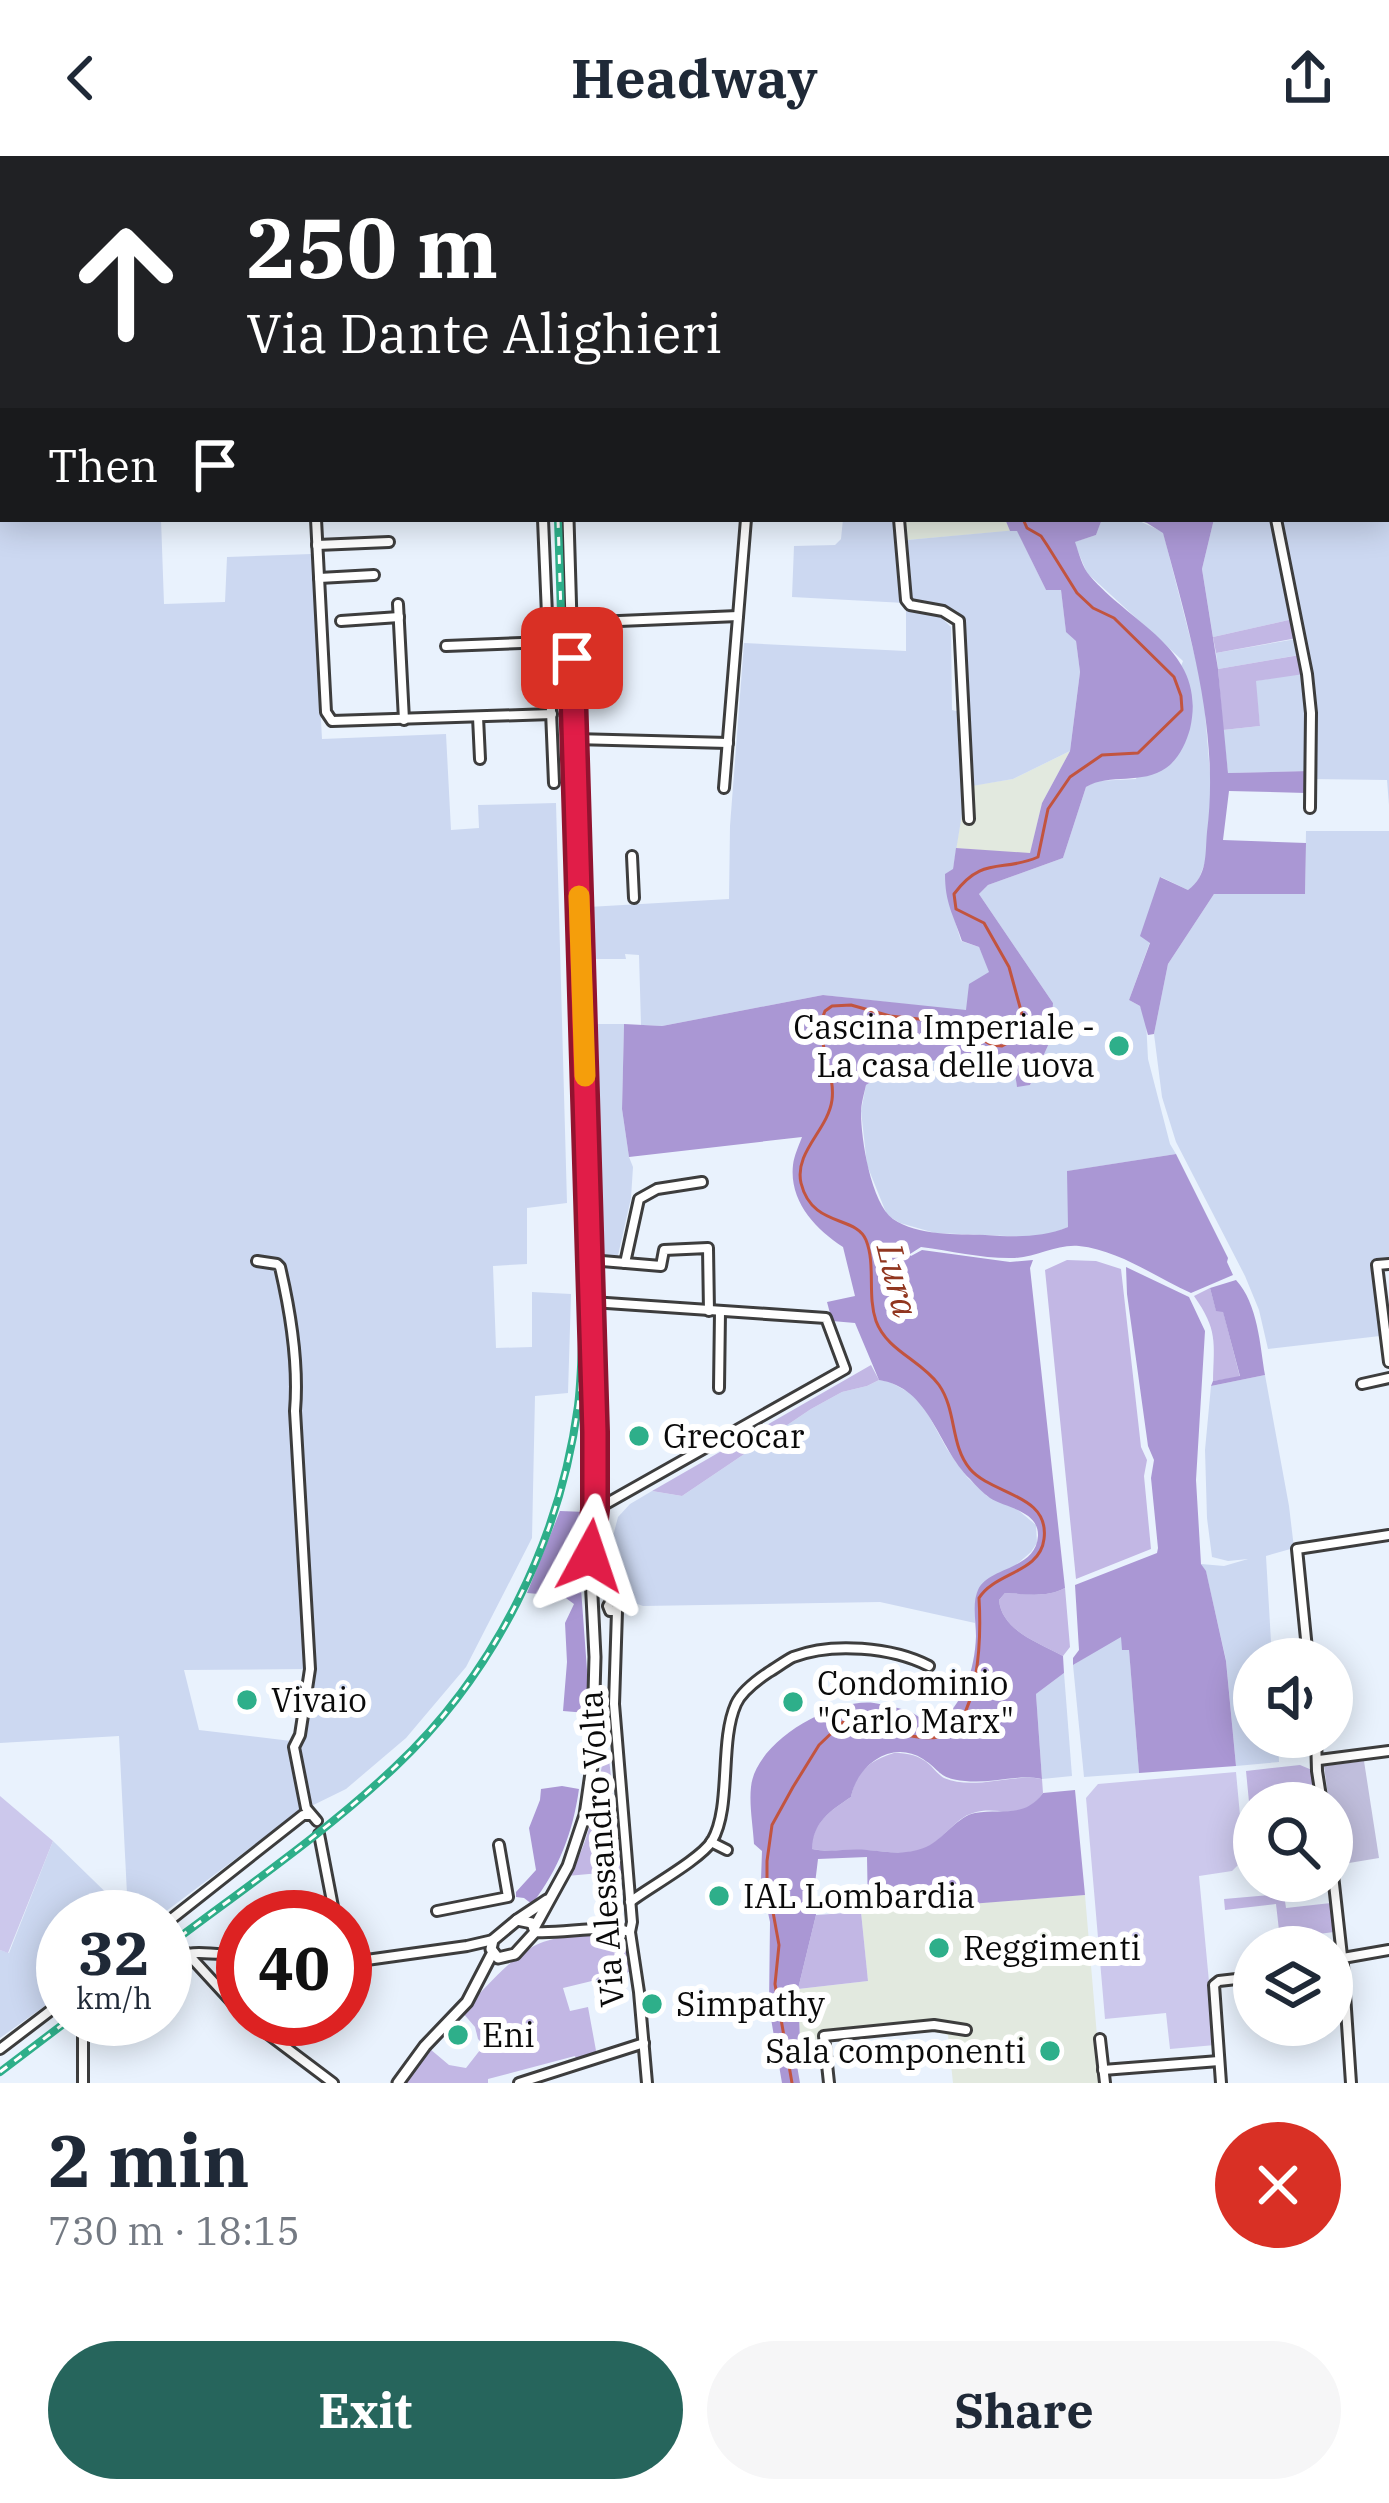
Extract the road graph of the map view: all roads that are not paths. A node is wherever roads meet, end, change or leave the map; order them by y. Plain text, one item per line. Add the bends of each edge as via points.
1 (316, 522) edge
2 (543, 522) edge
3 (568, 522) edge
4 (746, 522) edge
5 (899, 522) edge
6 (1277, 522) edge
7 (389, 542) dead end
8 (317, 545) junction
9 (374, 575) dead end
10 (319, 578) junction
11 (398, 604) dead end
12 (738, 616) junction
13 (399, 617) junction
14 (341, 621) dead end
15 (572, 623) junction
16 (548, 642) junction
17 (446, 646) dead end
18 (552, 714) junction
19 (478, 717) junction
20 (404, 720) junction
21 (574, 739) junction
22 (728, 743) junction
23 (480, 759) dead end
24 (554, 783) dead end
25 (724, 788) dead end
26 (1310, 808) dead end
27 (968, 819) dead end
28 (632, 856) dead end
29 (634, 898) dead end
30 (702, 1182) dead end
31 (590, 1256) junction
32 (257, 1261) dead end
33 (625, 1263) junction
34 (1389, 1264) edge
35 (592, 1302) junction
36 (715, 1312) junction
37 (1389, 1362) edge
38 (1389, 1378) edge
39 (1361, 1384) dead end
40 (719, 1388) dead end
41 (595, 1510) junction
42 (1389, 1535) edge
43 (616, 1611) dead end
44 (1306, 1638) edge
45 (929, 1666) dead end
46 (1389, 1751) edge
47 (1319, 1760) joint
48 (1319, 1782) edge
49 (320, 1834) dead end
50 (712, 1842) junction
51 (499, 1845) dead end
52 (727, 1850) dead end
53 (330, 1890) edge
54 (552, 1897) junction
55 (630, 1902) junction
56 (192, 1903) edge
57 (437, 1911) dead end
58 (518, 1919) junction
59 (534, 1930) junction
60 (630, 1932) junction
61 (557, 1934) junction
62 (526, 1944) junction
63 (492, 1947) junction
64 (1389, 1950) edge
65 (508, 1958) junction
66 (372, 1959) edge
67 (1353, 1959) edge
68 (192, 1963) edge
69 (1233, 1979) edge
70 (216, 1986) edge
71 (475, 1987) junction
72 (36, 2022) edge
73 (966, 2030) dead end
74 (1100, 2039) dead end
75 (644, 2043) junction
76 (83, 2046) edge
77 (286, 2046) edge
78 (1349, 2046) edge
79 (0, 2049) edge
80 (1219, 2061) junction
81 (1103, 2070) junction
82 (548, 2079) edge
83 (534, 2081) edge
84 (82, 2083) edge
85 (333, 2083) edge
86 (398, 2083) edge
87 (519, 2083) edge
88 (647, 2083) edge
89 (829, 2083) edge
90 (1105, 2083) edge
91 (1221, 2083) edge
92 (1351, 2083) edge

1 - 8 street
2 - 16 street
3 - 15 street
4 - 12 street
5 - 27 street via 906,600 959,621
6 - 26 street via 1311,713
7 - 8 street
8 - 10 street
9 - 10 street
10 - 20 street via 328,717
11 - 13 street
12 - 15 street
12 - 22 street
13 - 14 street
13 - 20 street
15 - 21 street
16 - 17 street
16 - 18 street
18 - 19 street
18 - 24 street
19 - 20 street
19 - 23 street
21 - 22 street
21 - 31 street
22 - 25 street
28 - 29 street
30 - 33 street via 639,1199
31 - 33 street
31 - 35 street
32 - 56 street via 280,1267 290,1309 310,1669 294,1747 314,1818 303,1815
33 - 36 street via 661,1266 664,1250 709,1248
34 - 37 street via 1377,1265
35 - 36 street
35 - 41 street
36 - 40 street
36 - 41 street via 826,1318 845,1369
38 - 39 street
41 - 54 street via 592,1766 584,1815
42 - 44 street via 1297,1549
43 - 55 street, Via Alessandro Volta via 614,1703
45 - 50 street via 874,1648 836,1649 793,1657 757,1679 735,1706
46 - 47 street
47 - 48 street
49 - 53 street
50 - 52 street
50 - 55 street
51 - 57 street via 508,1897
54 - 58 street
54 - 59 street
55 - 60 street, Via Alessandro Volta
58 - 59 street
58 - 63 street
59 - 61 street
59 - 62 street
60 - 61 street
60 - 75 street, Via Alessandro Volta
61 - 62 street
62 - 65 street
63 - 65 street
63 - 66 street
63 - 71 street
64 - 67 street
65 - 71 street
68 - 70 street
69 - 80 street via 1214,1984
71 - 86 street
72 - 79 street
73 - 89 street via 934,2025 824,2036
74 - 81 street
75 - 82 street
75 - 88 street, Via Alessandro Volta
76 - 84 street
77 - 85 street
78 - 92 street
80 - 81 street
80 - 91 street
81 - 90 street
82 - 83 street
83 - 87 street

